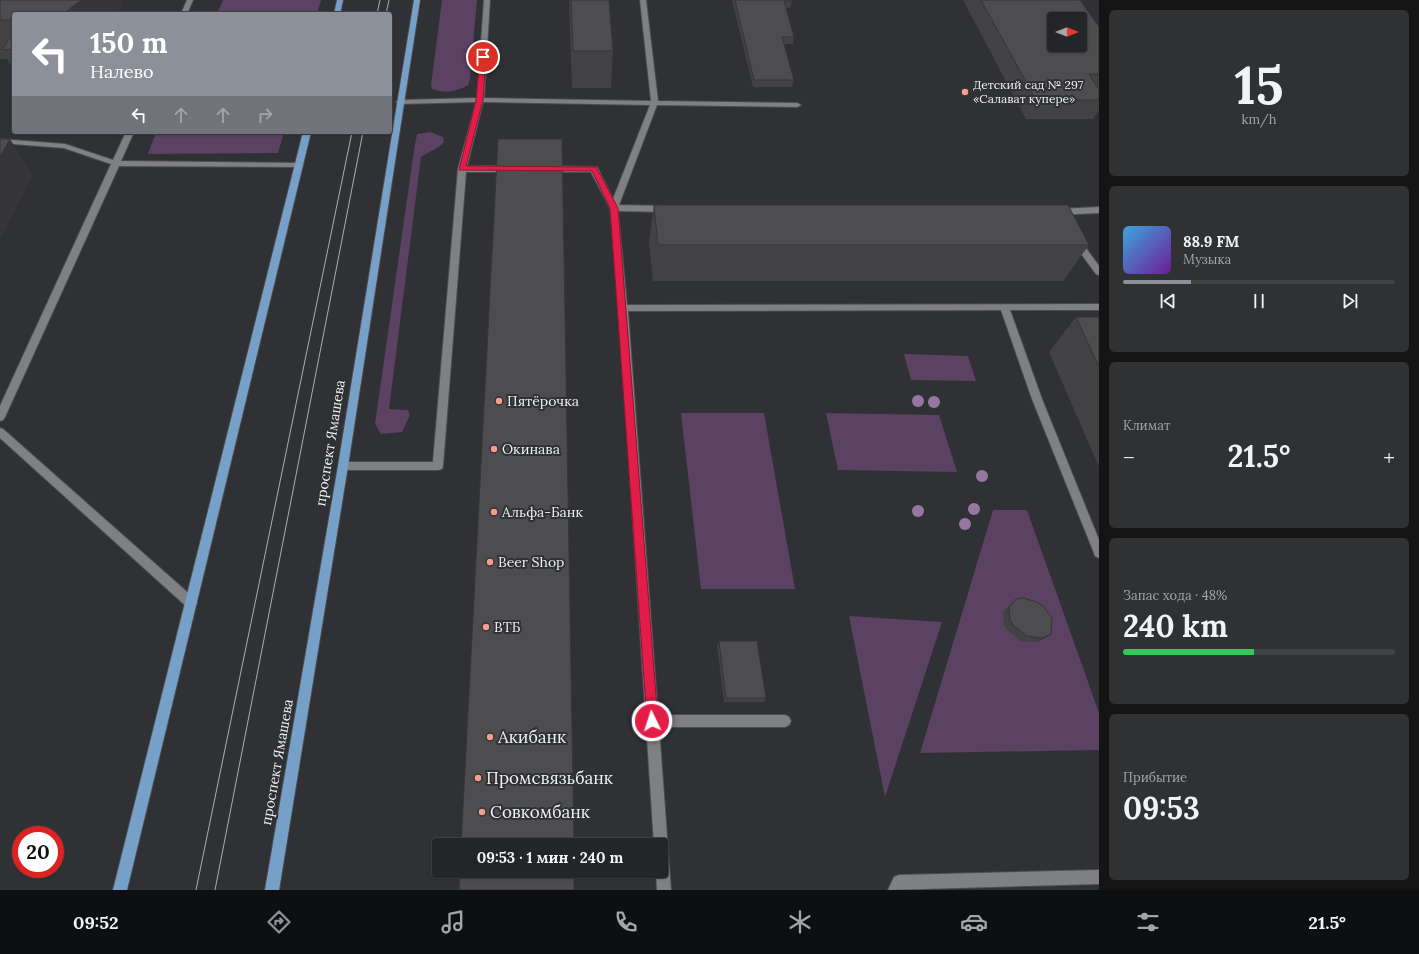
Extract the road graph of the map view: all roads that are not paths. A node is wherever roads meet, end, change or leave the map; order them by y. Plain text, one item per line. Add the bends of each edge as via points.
1 (190, 0) edge
2 (340, 0) edge
3 (417, 0) edge
4 (487, 0) edge
5 (643, 0) edge
6 (185, 12) edge
7 (337, 12) edge
8 (480, 100) junction
9 (400, 102) junction
10 (655, 102) junction
11 (797, 105) dead end
12 (129, 134) edge
13 (306, 134) edge
14 (0, 141) edge
15 (115, 163) junction
16 (298, 166) junction
17 (462, 169) junction
18 (516, 169) edge
19 (540, 169) edge
20 (614, 208) junction
21 (677, 209) edge
22 (1099, 210) edge
23 (1054, 214) edge
24 (1073, 236) edge
25 (1099, 272) edge
26 (1004, 307) junction
27 (1099, 307) edge
28 (623, 308) junction
29 (0, 417) edge
30 (0, 432) edge
31 (343, 466) junction
32 (1099, 553) edge
33 (192, 603) junction
34 (652, 721) junction
35 (785, 721) dead end
36 (1099, 877) edge
37 (120, 890) edge
38 (272, 890) edge
39 (664, 890) edge
40 (895, 890) edge

1 - 6 lane
2 - 7 main road
3 - 9 main road, проспект Ямашева
4 - 8 lane
5 - 10 lane
8 - 9 lane
8 - 10 lane
8 - 17 lane
9 - 31 main road, проспект Ямашева
10 - 11 lane
10 - 20 lane
12 - 15 lane
13 - 16 main road
14 - 15 lane via 66,146
15 - 16 lane
15 - 29 lane
16 - 33 main road
17 - 18 lane
17 - 31 lane via 438,466
19 - 20 lane via 594,169
20 - 21 lane
20 - 28 lane
22 - 23 lane
24 - 25 lane
26 - 27 lane
26 - 28 lane
26 - 32 lane via 1037,399
28 - 34 lane
30 - 33 lane
31 - 38 main road, проспект Ямашева
33 - 37 main road
34 - 35 lane
34 - 39 lane
36 - 40 lane via 899,882

